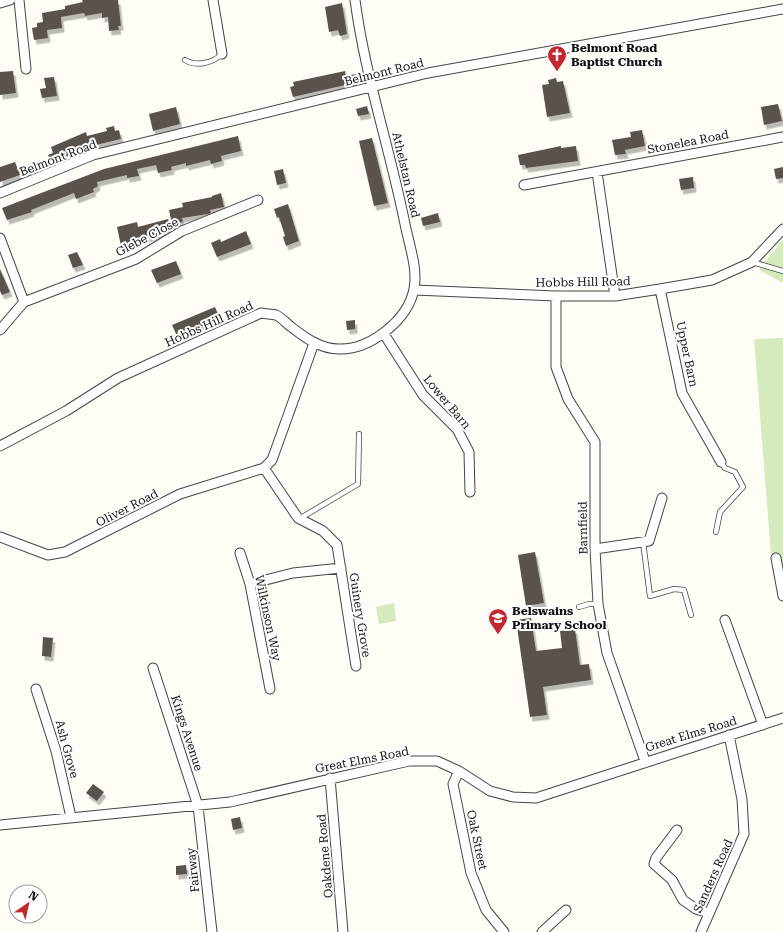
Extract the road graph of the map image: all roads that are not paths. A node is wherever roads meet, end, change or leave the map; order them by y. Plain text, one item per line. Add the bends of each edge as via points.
1 (10, 0) edge
2 (19, 0) edge
3 (213, 0) edge
4 (355, 0) edge
5 (0, 3) edge
6 (783, 9) edge
7 (222, 54) joint
8 (185, 60) dead end
9 (26, 69) dead end
10 (372, 88) junction
11 (783, 137) edge
12 (597, 172) junction
13 (524, 185) dead end
14 (0, 193) edge
15 (258, 200) dead end
16 (783, 229) edge
17 (0, 238) edge
18 (752, 262) junction
19 (414, 269) joint
20 (783, 271) edge
21 (414, 290) junction
22 (660, 290) junction
23 (556, 296) junction
24 (615, 296) junction
25 (24, 302) junction
26 (0, 330) edge
27 (384, 334) junction
28 (314, 343) junction
29 (359, 434) dead end
30 (0, 446) edge
31 (721, 462) joint
32 (264, 468) junction
33 (470, 492) dead end
34 (662, 498) dead end
35 (299, 519) junction
36 (716, 532) dead end
37 (1, 536) edge
38 (643, 542) junction
39 (595, 549) junction
40 (240, 552) dead end
41 (776, 558) dead end
42 (341, 568) junction
43 (250, 584) junction
44 (783, 596) edge
45 (598, 604) junction
46 (579, 607) dead end
47 (691, 615) dead end
48 (725, 620) dead end
49 (356, 666) dead end
50 (153, 668) dead end
51 (36, 689) dead end
52 (270, 689) dead end
53 (783, 718) edge
54 (763, 725) junction
55 (729, 735) junction
56 (645, 761) junction
57 (459, 771) junction
58 (330, 778) junction
59 (198, 806) junction
60 (71, 817) junction
61 (0, 825) edge
62 (677, 830) dead end
63 (566, 910) dead end
64 (709, 914) junction
65 (212, 932) edge
66 (343, 932) edge
67 (504, 932) edge
68 (542, 932) edge
69 (701, 932) edge

1 - 5 street
2 - 9 street
3 - 7 street
4 - 10 street, Athelstan Road
6 - 10 street, Belmont Road via 428,73
7 - 8 lane via 212,61 194,64
10 - 14 street, Belmont Road via 93,155
10 - 19 street, Athelstan Road via 394,170
11 - 12 street, Stonelea Road
12 - 13 street, Stonelea Road
12 - 24 street
15 - 25 street, Glebe Close via 182,231 136,258
16 - 18 street, Hobbs Hill Road
17 - 25 street
18 - 20 lane
18 - 22 street, Hobbs Hill Road via 712,280
19 - 21 street, Hobbs Hill Road
21 - 23 street, Hobbs Hill Road
21 - 27 street, Hobbs Hill Road via 401,316
22 - 24 street, Hobbs Hill Road
22 - 31 street, Upper Barn via 682,393
23 - 24 street, Hobbs Hill Road
23 - 39 street, Barnfield via 556,367 568,399 595,442
25 - 26 street, Glebe Close
27 - 28 street, Hobbs Hill Road via 362,345 338,349
27 - 33 street, Lower Barn via 422,395 457,429 469,452
28 - 30 street, Hobbs Hill Road via 277,316 261,313 118,378 66,411
28 - 32 street via 272,460
29 - 35 lane via 358,484
31 - 36 lane via 725,468 735,472 743,487 720,512
32 - 35 street
32 - 37 street, Oliver Road via 180,494 65,552 48,555
34 - 38 street via 649,542
35 - 42 street, Guinery Grove via 323,531 337,545
38 - 39 street
38 - 47 lane via 650,596 674,589 684,590
39 - 45 street, Barnfield
40 - 43 street, Wilkinson Way
41 - 44 street
42 - 43 street, Guinery Grove via 292,573
42 - 49 street, Guinery Grove
43 - 52 street, Wilkinson Way
45 - 46 lane
45 - 56 street, Barnfield via 607,653
48 - 54 street
50 - 59 street, Kings Avenue
51 - 60 street, Ash Grove via 56,751
53 - 54 street, Great Elms Road
54 - 55 street, Great Elms Road
55 - 56 street, Great Elms Road
55 - 64 street, Sanders Road via 742,799 744,834
56 - 57 street, Great Elms Road via 536,798 513,797 490,791
57 - 58 street, Great Elms Road via 437,761 409,760
57 - 67 street, Oak Street via 453,784 471,873 486,910
58 - 59 street, Great Elms Road via 230,802
58 - 66 street, Oakdene Road
59 - 60 street, Great Elms Road
59 - 65 street, Fairway
60 - 61 street, Great Elms Road
62 - 64 street via 654,864 672,880 683,900
63 - 68 street
64 - 69 street, Sanders Road

